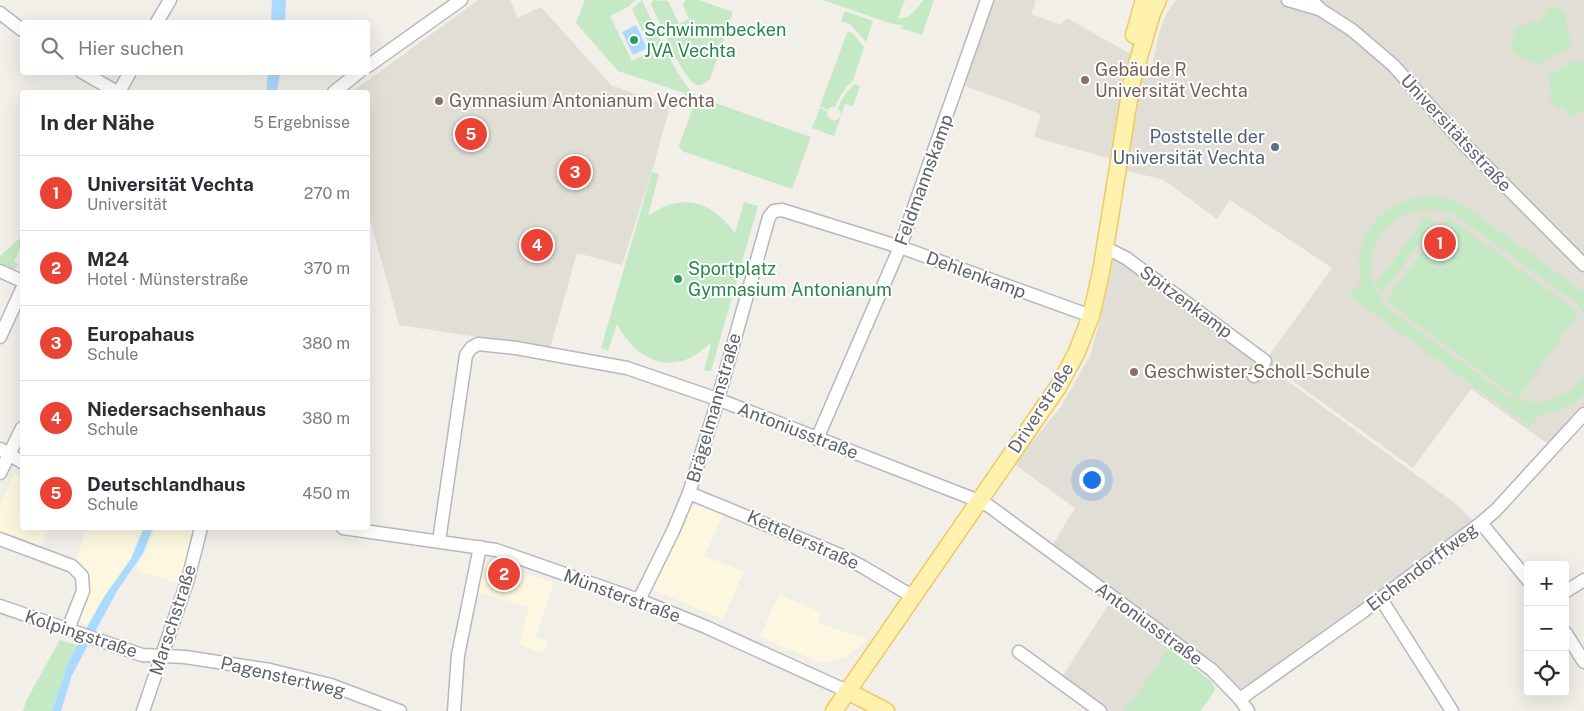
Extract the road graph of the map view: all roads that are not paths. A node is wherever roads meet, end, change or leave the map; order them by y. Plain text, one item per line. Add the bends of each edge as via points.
1 (170, 0) edge
2 (460, 0) edge
3 (987, 0) edge
4 (1158, 0) edge
5 (1288, 0) edge
6 (1311, 0) edge
7 (1143, 1) edge
8 (1321, 10) junction
9 (0, 13) edge
10 (158, 20) edge
11 (20, 28) edge
12 (370, 65) edge
13 (87, 75) edge
14 (128, 75) edge
15 (355, 75) edge
16 (1132, 82) junction
17 (114, 90) edge
18 (119, 90) edge
19 (336, 90) edge
20 (774, 211) joint
21 (900, 247) junction
22 (1104, 250) junction
23 (1584, 265) edge
24 (0, 271) edge
25 (20, 281) edge
26 (20, 293) edge
27 (1091, 316) junction
28 (0, 337) edge
29 (1254, 376) dead end
30 (717, 399) junction
31 (1584, 414) edge
32 (20, 431) edge
33 (817, 439) junction
34 (5, 452) edge
35 (20, 461) edge
36 (0, 473) edge
37 (689, 493) junction
38 (979, 501) junction
39 (1481, 523) junction
40 (200, 530) edge
41 (359, 530) edge
42 (0, 539) edge
43 (440, 541) junction
44 (480, 547) junction
45 (1524, 575) edge
46 (1584, 580) edge
47 (1569, 589) edge
48 (912, 596) junction
49 (1381, 598) junction
50 (639, 600) junction
51 (0, 606) edge
52 (72, 631) junction
53 (1569, 638) edge
54 (1019, 652) dead end
55 (162, 655) junction
56 (1584, 662) edge
57 (847, 691) junction
58 (1240, 699) junction
59 (143, 711) edge
60 (400, 711) edge
61 (454, 711) edge
62 (834, 711) edge
63 (886, 711) edge
64 (1100, 711) edge
65 (1248, 711) edge
66 (1452, 711) edge

1 - 10 street
2 - 12 street
3 - 21 street, Feldmannskamp
4 - 16 main road, Driverstraße
5 - 8 street, Universitätsstraße
6 - 8 street, Universitätsstraße
7 - 16 main road, Driverstraße via 1134,34
8 - 23 street, Universitätsstraße via 1352,30 1393,65 1464,144
9 - 11 street
13 - 17 street
14 - 18 street
15 - 19 street
16 - 22 main road, Driverstraße
20 - 21 street, Dehlenkamp via 782,210
20 - 30 street, Brägelmannstraße via 769,216
21 - 27 street, Dehlenkamp
21 - 33 street, Feldmannskamp
22 - 27 main road, Driverstraße
22 - 29 street, Spitzenkamp via 1126,258 1265,361
24 - 25 street
26 - 28 street
27 - 38 main road, Driverstraße via 1058,387
30 - 33 street, Antoniusstraße
30 - 37 street, Brägelmannstraße
30 - 43 street, Antoniusstraße via 627,368 516,348 478,344 470,348 466,355
31 - 39 street, Eichendorffweg
32 - 34 street
33 - 38 street, Antoniusstraße
34 - 35 street
34 - 36 street
37 - 48 street, Kettelerstraße via 840,555
37 - 50 street, Brägelmannstraße
38 - 48 main road, Driverstraße
38 - 58 street, Antoniusstraße via 1212,670
39 - 45 street
39 - 49 street, Eichendorffweg
40 - 55 street, Marschstraße
41 - 43 street, Münsterstraße
42 - 52 street via 72,566 82,576 83,591
43 - 44 street, Münsterstraße
44 - 50 street, Münsterstraße
44 - 61 street via 458,655
46 - 47 street
48 - 57 main road, Driverstraße
49 - 58 street, Eichendorffweg
49 - 66 street
50 - 57 street, Münsterstraße
51 - 52 street, Kolpingstraße
52 - 55 street, Kolpingstraße via 142,655
53 - 56 street
54 - 64 street
55 - 59 street, Marschstraße
55 - 60 street, Pagenstertweg via 270,670 331,685
57 - 62 main road, Driverstraße
57 - 63 main road, Münsterstraße
58 - 65 street, Antoniusstraße

